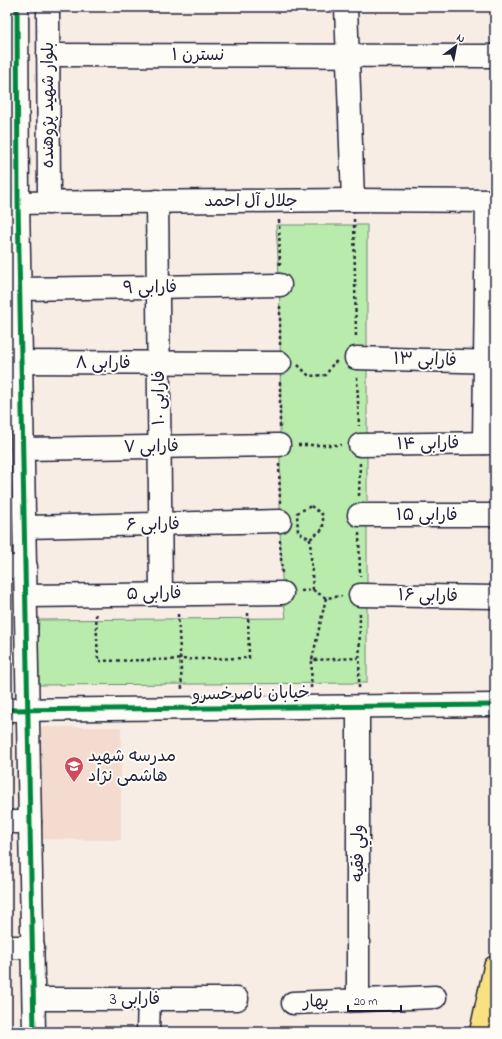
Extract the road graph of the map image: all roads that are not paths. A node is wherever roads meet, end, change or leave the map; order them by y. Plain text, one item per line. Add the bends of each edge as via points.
1 (17, 7) edge
2 (48, 7) edge
3 (346, 7) edge
4 (12, 36) edge
5 (48, 55) junction
6 (348, 55) junction
7 (495, 56) edge
8 (353, 200) junction
9 (157, 201) junction
10 (491, 201) edge
11 (13, 203) edge
12 (49, 203) junction
13 (280, 285) road end
14 (158, 288) junction
15 (20, 289) junction
16 (356, 358) road end
17 (14, 362) edge
18 (490, 362) edge
19 (159, 363) junction
20 (280, 363) road end
21 (490, 443) edge
22 (279, 445) road end
23 (360, 445) road end
24 (159, 447) junction
25 (23, 449) junction
26 (16, 490) edge
27 (359, 515) dead end
28 (495, 516) edge
29 (280, 521) road end
30 (160, 525) junction
31 (26, 527) dead end
32 (16, 567) edge
33 (282, 593) road end
34 (169, 594) junction
35 (360, 595) road end
36 (26, 596) junction
37 (495, 597) edge
38 (495, 705) edge
39 (358, 707) junction
40 (7, 710) edge
41 (28, 710) junction
42 (7, 822) edge
43 (30, 822) junction
44 (7, 947) edge
45 (33, 947) junction
46 (495, 967) edge
47 (435, 997) dead end
48 (34, 999) junction
49 (149, 999) junction
50 (237, 999) dead end
51 (358, 1000) junction
52 (293, 1002) dead end
53 (34, 1032) edge
54 (148, 1032) edge
55 (481, 1032) edge

1 - 4 street, بلوار شهید پژوهنده
2 - 5 street, بلوار شهید پژوهنده
3 - 6 street
4 - 11 street, بلوار شهید پژوهنده
5 - 6 street, نسترن ۱
5 - 12 street, بلوار شهید پژوهنده
6 - 7 street, نسترن ۱
6 - 8 street
8 - 9 street, جلال آل احمد
8 - 10 street, جلال آل احمد
9 - 12 street, جلال آل احمد
9 - 14 street, فارابی ۱۰
10 - 18 street
11 - 12 street, جلال آل احمد
11 - 15 street, بلوار شهید پژوهنده
13 - 14 street, فارابی ۹
14 - 15 street, فارابی ۹
14 - 19 street, فارابی ۱۰
15 - 17 street, بلوار شهید پژوهنده
16 - 18 street, فارابی ۱۳
17 - 19 street, فارابی ۸
17 - 25 street, بلوار شهید پژوهنده
18 - 21 street
19 - 20 street, فارابی ۸
19 - 24 street, فارابی ۱۰
21 - 23 street, فارابی ۱۴
22 - 24 street, فارابی ۷
24 - 25 street, فارابی ۷
24 - 30 street, فارابی ۱۰
25 - 26 street, بلوار شهید پژوهنده
26 - 32 street, بلوار شهید پژوهنده
27 - 28 street, فارابی ۱۵
29 - 30 street, فارابی ۶
30 - 31 street, فارابی ۶
30 - 34 street, فارابی ۱۰
32 - 36 street, بلوار شهید پژوهنده
33 - 34 street, فارابی ۵
34 - 36 street, فارابی ۵
35 - 37 street, فارابی ۱۶
36 - 41 street, بلوار شهید پژوهنده
38 - 39 street, خیابان ناصرخسرو
39 - 41 street, خیابان ناصرخسرو
39 - 51 street, ولي فقيه
40 - 41 street, خیابان ناصرخسرو
41 - 43 street, بلوار شهید پژوهنده
42 - 43 street
43 - 45 street, بلوار شهید پژوهنده
44 - 45 street
45 - 48 street, بلوار شهید پژوهنده
46 - 55 main road
47 - 51 street, بهار
48 - 49 street, فارابی 3
48 - 53 street, بلوار شهید پژوهنده
49 - 50 street, فارابی 3
49 - 54 street
51 - 52 street, بهار

